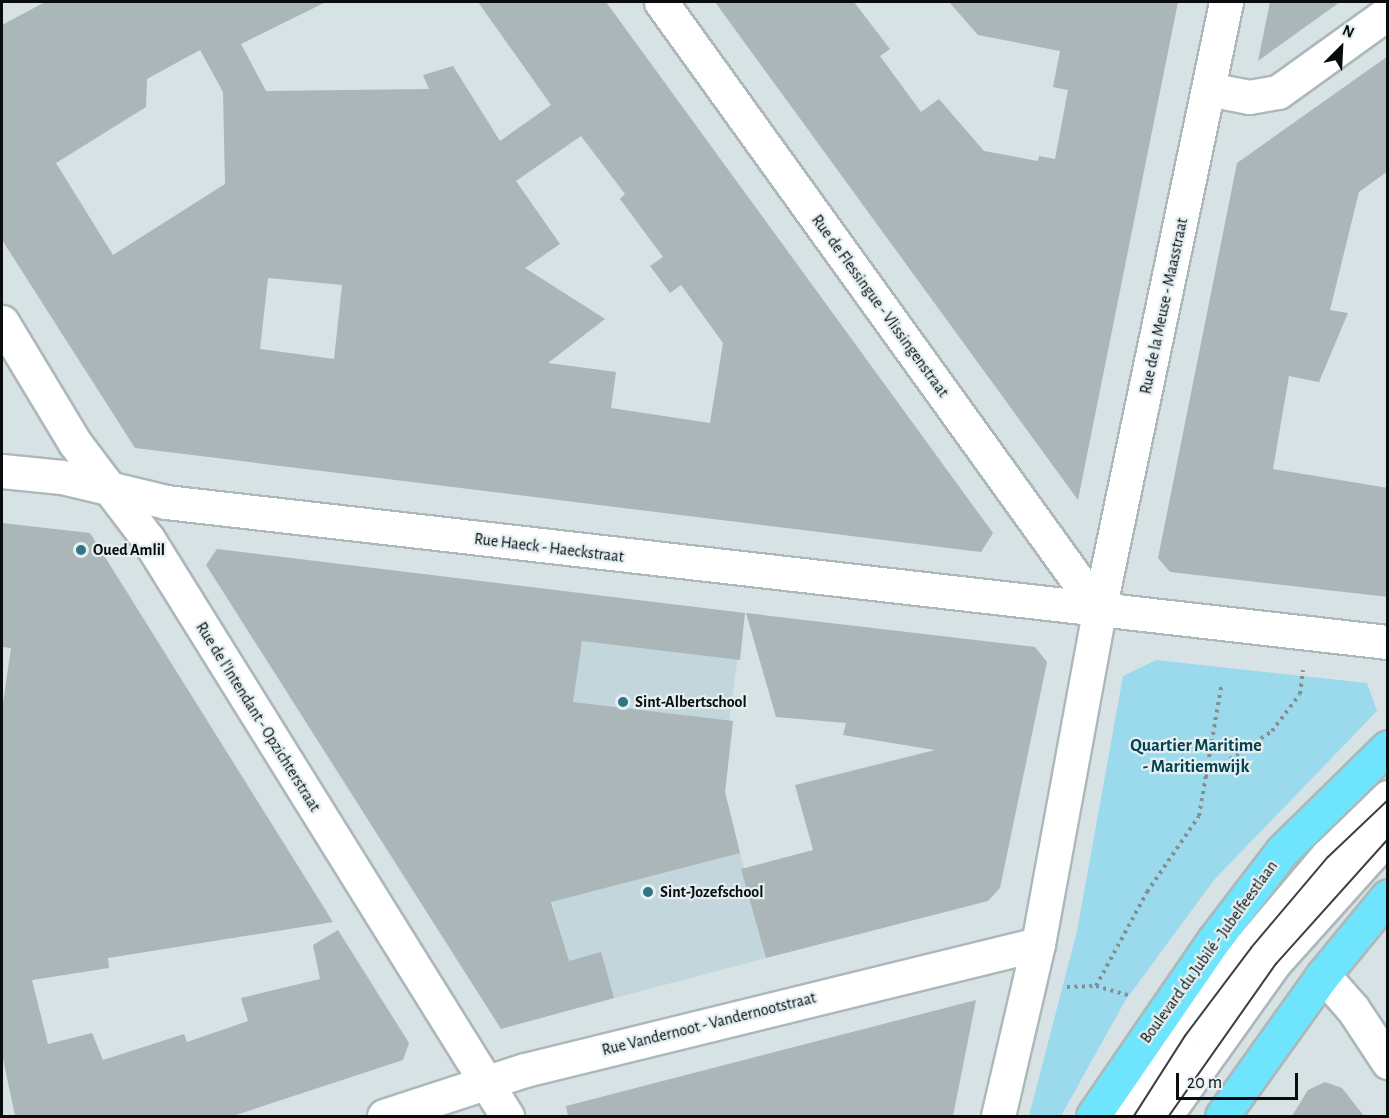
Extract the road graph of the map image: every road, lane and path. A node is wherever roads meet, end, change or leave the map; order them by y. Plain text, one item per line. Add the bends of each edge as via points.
1 (661, 2) edge
2 (1226, 2) edge
3 (1388, 13) edge
4 (1208, 89) junction
5 (2, 322) edge
6 (2, 471) edge
7 (111, 489) junction
8 (1099, 610) junction
9 (1388, 642) edge
10 (1303, 664) dead end
11 (1221, 687) dead end
12 (1388, 747) edge
13 (1205, 777) junction
14 (1388, 796) edge
15 (1388, 836) edge
16 (1388, 896) edge
17 (1038, 944) junction
18 (1323, 975) junction
19 (1096, 986) junction
20 (1055, 987) dead end
21 (1131, 997) dead end
22 (1388, 1062) edge
23 (486, 1083) junction
24 (384, 1116) edge
25 (507, 1116) edge
26 (998, 1116) edge
27 (1094, 1116) edge
28 (1131, 1116) edge
29 (1166, 1116) edge
30 (1222, 1116) edge

1 - 8 street, Rue de Flessingue - Vlissingenstraat
2 - 4 street, Rue de la Meuse - Maasstraat
3 - 4 street via 1278,92 1249,97
4 - 8 street, Rue de la Meuse - Maasstraat
5 - 7 street, Rue de l'Intendant - Opzichterstraat via 75,443
6 - 7 street, Rue Haeck - Haeckstraat via 62,477
7 - 8 street, Rue Haeck - Haeckstraat via 178,504
7 - 23 street, Rue de l'Intendant - Opzichterstraat via 148,538
8 - 9 street, Rue Haeck - Haeckstraat via 1233,621
8 - 17 street, Rue de la Meuse - Maasstraat
10 - 13 path via 1300,694 1272,731
11 - 13 path
12 - 27 main road, Boulevard du Jubilé - Jubelfeestlaan via 1282,851 1214,940
13 - 19 path via 1198,816 1148,892
14 - 28 street, Boulevard du Jubilé - Jubelfeestlaan via 1327,856 1250,947 1183,1034
15 - 29 street via 1274,963
16 - 18 main road
17 - 23 street, Rue Vandernoot - Vandernootstraat
17 - 26 street, Rue de la Meuse - Maasstraat
18 - 22 street via 1353,1009
18 - 30 main road
19 - 20 path
19 - 21 path
23 - 24 street, Rue Vandernoot - Vandernootstraat
23 - 25 street, Rue de l'Intendant - Opzichterstraat

